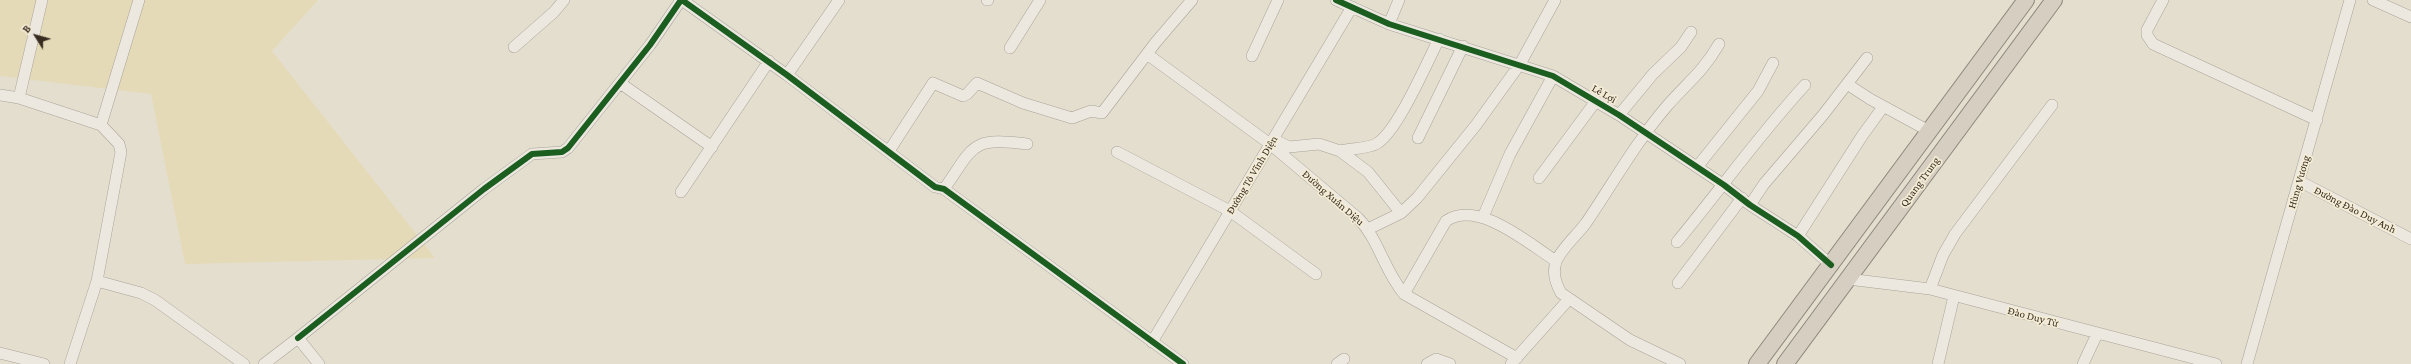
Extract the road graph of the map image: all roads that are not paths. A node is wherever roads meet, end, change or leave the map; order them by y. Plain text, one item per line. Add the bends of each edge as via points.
1 (42, 0) edge
2 (139, 0) edge
3 (564, 0) edge
4 (839, 0) edge
5 (1040, 0) edge
6 (1192, 0) edge
7 (1278, 0) edge
8 (1336, 0) edge
9 (1399, 0) edge
10 (1555, 0) edge
11 (2026, 0) edge
12 (2054, 0) edge
13 (2163, 0) edge
14 (2350, 0) edge
15 (2373, 0) edge
16 (685, 1) edge
17 (1352, 8) junction
18 (2411, 17) edge
19 (1389, 24) junction
20 (1691, 32) dead end
21 (2000, 34) junction
22 (1439, 39) junction
23 (1720, 44) dead end
24 (1463, 46) junction
25 (514, 47) dead end
26 (1010, 48) dead end
27 (2018, 48) junction
28 (1147, 54) junction
29 (1252, 56) dead end
30 (1867, 58) dead end
31 (769, 61) junction
32 (1773, 63) dead end
33 (1520, 64) junction
34 (787, 75) junction
35 (1553, 76) junction
36 (620, 83) junction
37 (1847, 84) junction
38 (1805, 86) dead end
39 (0, 95) edge
40 (19, 98) junction
41 (1596, 101) junction
42 (2052, 105) dead end
43 (1883, 107) junction
44 (1620, 115) junction
45 (2317, 120) junction
46 (100, 126) junction
47 (1929, 131) junction
48 (1647, 133) junction
49 (1418, 138) dead end
50 (1272, 142) junction
51 (1027, 144) dead end
52 (712, 147) junction
53 (889, 151) junction
54 (1340, 151) junction
55 (1116, 152) dead end
56 (1697, 167) junction
57 (1539, 178) dead end
58 (2299, 181) junction
59 (1724, 185) junction
60 (944, 189) junction
61 (681, 192) dead end
62 (1746, 202) junction
63 (1230, 211) junction
64 (1401, 213) junction
65 (1483, 217) junction
66 (1368, 229) junction
67 (1798, 236) junction
68 (2411, 239) edge
69 (1677, 242) dead end
70 (1556, 261) junction
71 (1831, 265) junction
72 (1316, 274) dead end
73 (1848, 279) junction
74 (97, 281) junction
75 (1678, 283) dead end
76 (1930, 289) junction
77 (1404, 294) junction
78 (1954, 296) junction
79 (1569, 299) junction
80 (2097, 334) junction
81 (298, 338) junction
82 (1152, 342) junction
83 (0, 353) edge
84 (1514, 361) edge
85 (44, 364) edge
86 (70, 364) edge
87 (244, 364) edge
88 (264, 364) edge
89 (319, 364) edge
90 (1183, 364) edge
91 (1428, 364) edge
92 (1450, 364) edge
93 (1680, 364) edge
94 (1757, 364) edge
95 (1785, 364) edge
96 (1938, 364) edge
97 (2083, 364) edge
98 (2216, 364) edge
99 (2247, 364) edge

1 - 40 street
2 - 46 street
3 - 25 street
4 - 34 street
5 - 26 street
6 - 28 street
7 - 29 street
8 - 17 street, Lê Lợi
9 - 19 street
10 - 33 street
11 - 21 highway, Quang Trung
12 - 27 highway, Quang Trung
13 - 45 street via 2147,30 2153,44
14 - 45 street, Hùng Vương
15 - 18 street
16 - 31 street
16 - 36 street
17 - 19 street, Lê Lợi
17 - 50 street, Đường Tô Vĩnh Diện
19 - 22 street, Lê Lợi
20 - 44 street via 1681,47 1649,79
21 - 27 highway
21 - 47 highway, Quang Trung
22 - 24 street, Lê Lợi
22 - 54 street via 1410,96 1384,136 1374,145
23 - 48 street via 1708,63 1667,106
24 - 33 street, Lê Lợi
24 - 49 street
27 - 73 highway, Quang Trung
28 - 50 street
28 - 53 street via 1105,111 1086,112 1077,118 1028,105 977,82 963,96 933,83
30 - 37 street
31 - 34 street
31 - 52 street
32 - 56 street via 1758,91
33 - 35 street, Lê Lợi
33 - 64 street via 1418,198
34 - 53 street
35 - 41 street, Lê Lợi
35 - 65 street via 1510,154
36 - 52 street
36 - 81 street via 568,148 562,152 532,154 484,189
37 - 43 street
37 - 62 street
38 - 59 street via 1753,144
39 - 40 street
40 - 46 street
41 - 44 street, Lê Lợi
41 - 57 street
42 - 76 street via 1951,240 1942,255
43 - 47 street
43 - 67 street
44 - 48 street, Lê Lợi
45 - 58 street, Hùng Vương
46 - 74 street via 120,144 121,152
47 - 71 highway, Quang Trung
48 - 56 street, Lê Lợi
48 - 70 street via 1582,229
50 - 54 street via 1289,147 1319,144
50 - 63 street, Đường Tô Vĩnh Diện
50 - 66 street, Đường Xuân Diệu
51 - 60 street via 997,141 977,146
52 - 61 street
53 - 60 street via 935,187
54 - 64 street via 1368,172
55 - 63 street
56 - 59 street, Lê Lợi
58 - 68 street, Đường Đào Duy Anh
58 - 99 street, Hùng Vương
59 - 62 street, Lê Lợi
59 - 69 street
60 - 82 street
62 - 67 street, Lê Lợi
62 - 75 street
63 - 72 street
63 - 82 street, Đường Tô Vĩnh Diện
64 - 66 street
65 - 70 street
65 - 77 street via 1454,216 1446,221
66 - 77 street, Đường Xuân Diệu via 1391,278
67 - 71 street, Lê Lợi
70 - 79 street via 1556,284 1561,293
71 - 73 highway
71 - 94 highway, Quang Trung
73 - 76 street, Đào Duy Từ
73 - 95 highway, Quang Trung
74 - 86 street
74 - 87 street via 141,293 155,300
76 - 78 street, Đào Duy Từ
77 - 84 street, Đường Xuân Diệu
78 - 80 street, Đào Duy Từ
78 - 96 street
79 - 84 street
79 - 93 street via 1630,340
80 - 97 street
80 - 98 street, Đào Duy Từ
81 - 88 street
81 - 89 street
82 - 90 street
83 - 85 street
91 - 92 street via 1436,359

